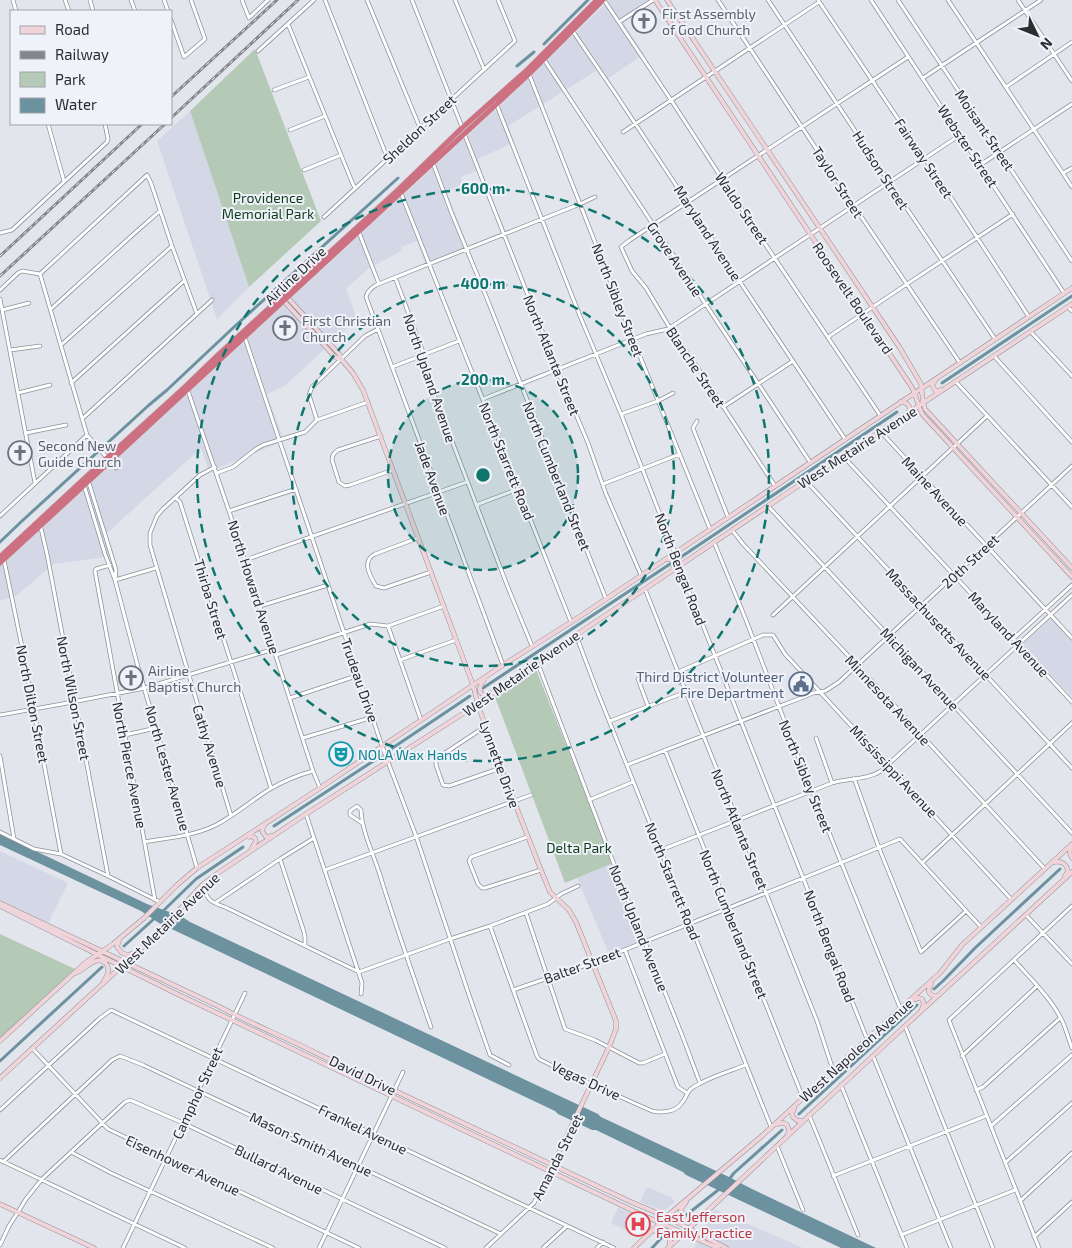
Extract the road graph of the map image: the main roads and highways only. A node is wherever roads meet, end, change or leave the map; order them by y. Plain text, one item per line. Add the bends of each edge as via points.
1 (597, 0) edge
2 (603, 0) edge
3 (654, 0) edge
4 (667, 0) edge
5 (571, 29) junction
6 (1072, 288) edge
7 (284, 298) junction
8 (1071, 307) edge
9 (938, 377) junction
10 (922, 388) junction
11 (944, 390) junction
12 (915, 392) junction
13 (900, 402) junction
14 (923, 403) junction
15 (918, 407) junction
16 (906, 414) junction
17 (2, 558) edge
18 (665, 560) junction
19 (1072, 568) edge
20 (670, 573) junction
21 (1072, 577) edge
22 (490, 673) junction
23 (473, 686) junction
24 (496, 691) junction
25 (478, 704) junction
26 (268, 823) junction
27 (273, 836) junction
28 (246, 837) junction
29 (1072, 845) edge
30 (249, 852) junction
31 (1072, 858) edge
32 (1053, 862) junction
33 (1072, 872) edge
34 (1063, 880) junction
35 (0, 905) edge
36 (53, 930) junction
37 (122, 937) junction
38 (103, 951) junction
39 (136, 953) junction
40 (98, 955) junction
41 (126, 962) junction
42 (121, 966) junction
43 (72, 975) junction
44 (932, 982) junction
45 (98, 988) junction
46 (937, 996) junction
47 (911, 1000) junction
48 (921, 1011) junction
49 (0, 1041) edge
50 (0, 1078) edge
51 (582, 1106) joint
52 (794, 1106) junction
53 (803, 1121) junction
54 (775, 1124) junction
55 (473, 1127) junction
56 (470, 1133) junction
57 (787, 1136) junction
58 (554, 1166) junction
59 (550, 1171) junction
60 (688, 1198) junction
61 (0, 1204) edge
62 (667, 1217) junction
63 (699, 1218) junction
64 (661, 1223) junction
65 (688, 1228) junction
66 (651, 1232) junction
67 (683, 1233) junction
68 (668, 1247) edge
69 (94, 1248) edge
70 (634, 1248) edge
71 (718, 1248) edge
72 (726, 1248) edge

1 - 5 highway, Airline Drive
2 - 5 highway, Airline Drive
3 - 12 main road, Roosevelt Boulevard
4 - 10 main road, Roosevelt Boulevard via 872,307
5 - 7 highway, Airline Drive
6 - 9 main road, West Metairie Avenue
7 - 17 highway, Airline Drive via 107,457
7 - 23 main road, Lynnette Drive via 334,356 341,359 356,378 368,402
8 - 11 main road, West Metairie Avenue
9 - 10 main road, West Metairie Avenue
9 - 11 main road via 932,388
10 - 12 main road, West Metairie Avenue
10 - 14 main road, Roosevelt Boulevard
11 - 14 main road, West Metairie Avenue
12 - 13 main road, West Metairie Avenue
12 - 15 main road, Roosevelt Boulevard
13 - 16 main road via 910,407
13 - 18 main road, West Metairie Avenue
14 - 15 main road, West Metairie Avenue
14 - 19 main road
15 - 16 main road, West Metairie Avenue
15 - 21 main road, Roosevelt Boulevard
16 - 20 main road, West Metairie Avenue
18 - 20 main road via 674,563
18 - 22 main road, West Metairie Avenue
20 - 24 main road, West Metairie Avenue
22 - 23 main road, West Metairie Avenue
22 - 24 main road via 482,682 480,692 484,695
23 - 25 main road, Lynnette Drive
23 - 26 main road, West Metairie Avenue
24 - 25 main road, West Metairie Avenue
25 - 27 main road, West Metairie Avenue
25 - 51 main road, Lynnette Drive via 549,890 576,922 616,1022 609,1047
26 - 27 main road via 263,834
26 - 28 main road, West Metairie Avenue
27 - 30 main road, West Metairie Avenue
28 - 30 main road via 251,836 256,841
28 - 37 main road, West Metairie Avenue via 196,868
29 - 31 main road
29 - 32 main road, West Napoleon Avenue
30 - 39 main road, West Metairie Avenue via 202,885
32 - 34 main road via 1067,866
32 - 44 main road, West Napoleon Avenue via 962,945
33 - 34 main road, West Napoleon Avenue
34 - 46 main road, West Napoleon Avenue
35 - 36 main road, David Drive
36 - 38 main road, David Drive
36 - 40 main road, David Drive
37 - 38 main road, West Metairie Avenue
37 - 39 main road via 118,943 120,952
38 - 40 main road, West Metairie Avenue
38 - 41 main road, David Drive
39 - 41 main road, West Metairie Avenue
40 - 42 main road, David Drive
40 - 43 main road, West Metairie Avenue
41 - 42 main road, West Metairie Avenue
41 - 55 main road, David Drive
42 - 45 main road, West Metairie Avenue
42 - 56 main road, David Drive
43 - 45 main road via 97,960 103,962 107,965 108,974
43 - 49 main road, West Metairie Avenue
44 - 46 main road via 928,992
44 - 47 main road, West Napoleon Avenue
45 - 50 main road, West Metairie Avenue
46 - 48 main road, West Napoleon Avenue
47 - 48 main road via 922,999
47 - 52 main road, West Napoleon Avenue
48 - 53 main road, West Napoleon Avenue
51 - 58 main road, Amanda Street
52 - 53 main road via 793,1117
52 - 54 main road, West Napoleon Avenue
53 - 57 main road, West Napoleon Avenue
54 - 57 main road via 787,1125
54 - 60 main road, West Napoleon Avenue
55 - 56 main road
55 - 58 main road, David Drive
56 - 59 main road, David Drive
57 - 63 main road, West Napoleon Avenue
58 - 59 main road, Amanda Street
58 - 62 main road, David Drive
59 - 64 main road, David Drive
60 - 62 main road, West Napoleon Avenue
60 - 63 main road via 681,1214 686,1220
61 - 69 main road
62 - 64 main road, West Napoleon Avenue
62 - 65 main road, David Drive
63 - 65 main road, West Napoleon Avenue
64 - 66 main road, West Napoleon Avenue
64 - 67 main road, David Drive
65 - 67 main road, West Napoleon Avenue
65 - 72 main road, David Drive
66 - 68 main road via 663,1229 668,1232 671,1240
66 - 70 main road, West Napoleon Avenue
67 - 68 main road, West Napoleon Avenue
67 - 71 main road, David Drive

